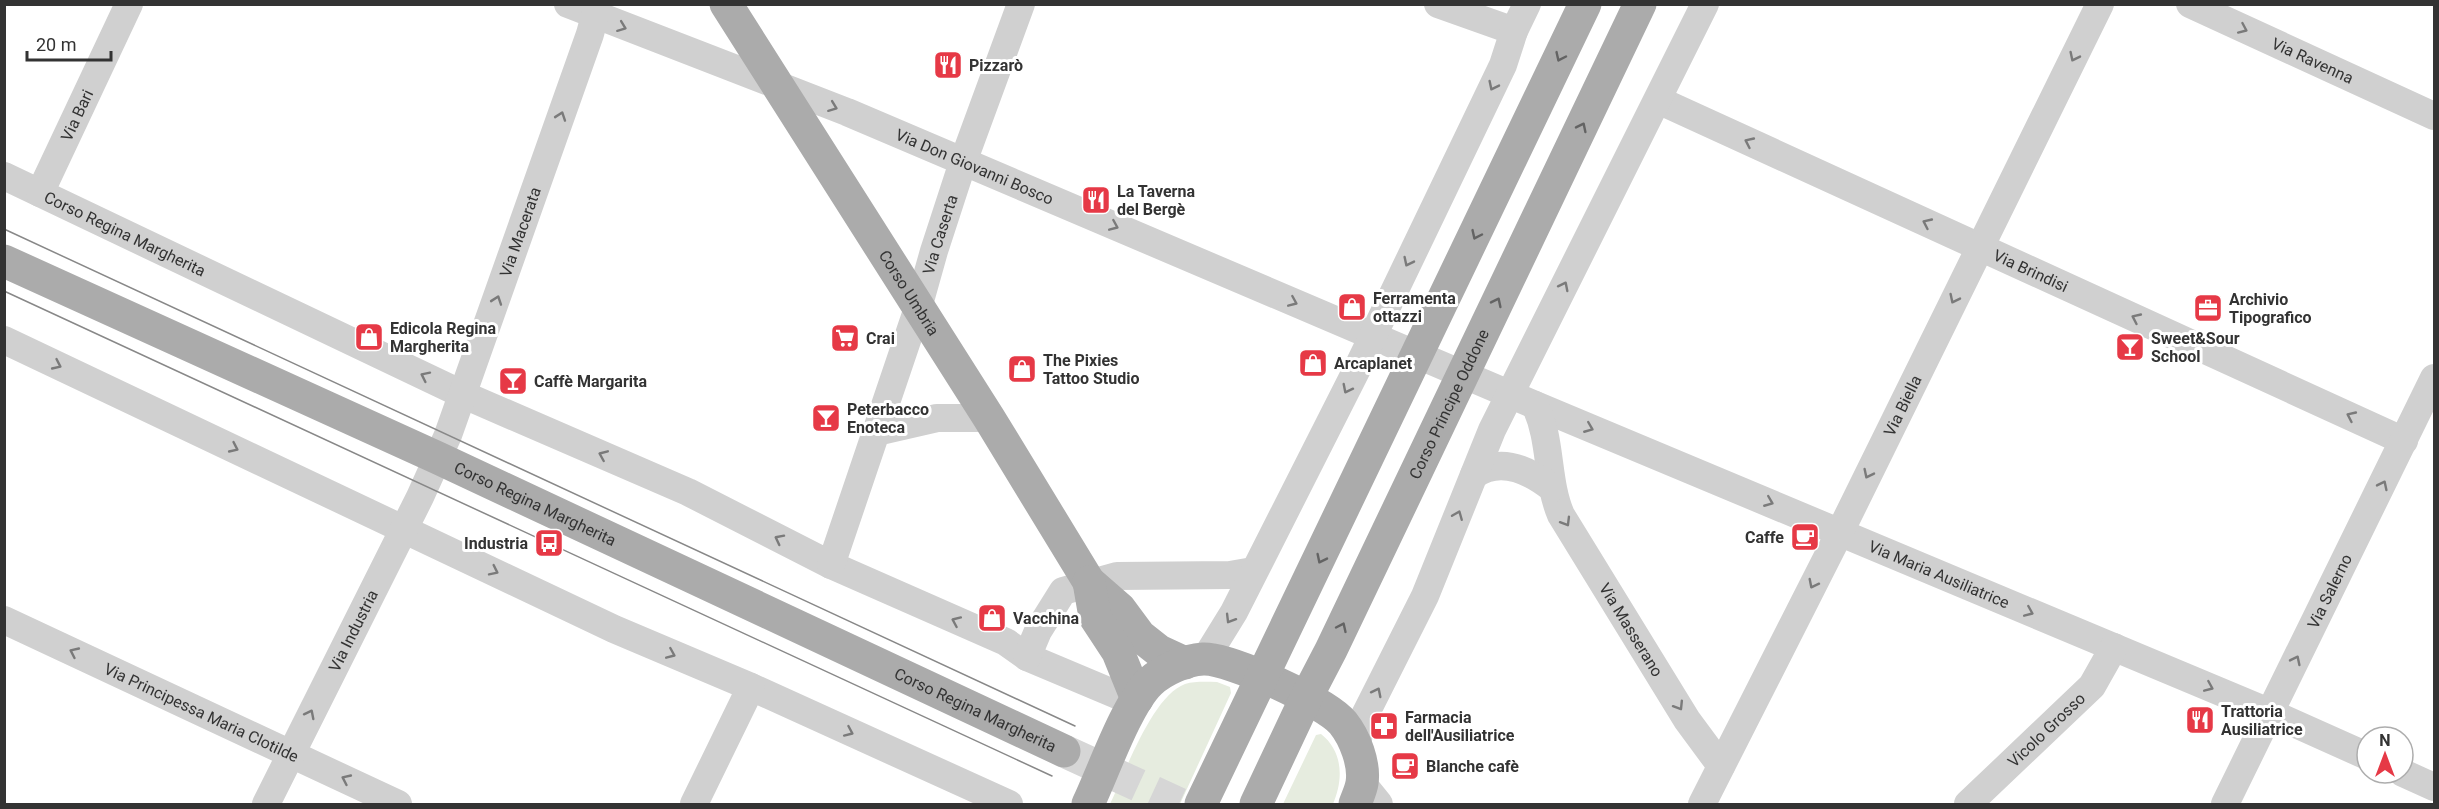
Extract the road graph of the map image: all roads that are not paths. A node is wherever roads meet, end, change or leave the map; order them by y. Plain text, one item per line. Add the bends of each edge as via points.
1 (129, 4) edge
2 (568, 4) edge
3 (726, 4) edge
4 (1021, 4) edge
5 (1438, 4) edge
6 (1527, 4) edge
7 (1585, 4) edge
8 (1640, 4) edge
9 (1705, 4) edge
10 (2100, 4) edge
11 (2190, 4) edge
12 (596, 10) edge
13 (1514, 31) junction
14 (778, 86) junction
15 (1658, 100) junction
16 (2434, 116) edge
17 (963, 162) junction
18 (4, 176) edge
19 (40, 193) junction
20 (1980, 247) junction
21 (4, 261) edge
22 (918, 308) junction
23 (1373, 336) junction
24 (4, 340) edge
25 (1418, 355) junction
26 (1462, 374) junction
27 (2434, 378) edge
28 (464, 395) junction
29 (1522, 400) junction
30 (989, 418) junction
31 (876, 432) junction
32 (2404, 441) junction
33 (438, 458) junction
34 (1474, 475) junction
35 (1552, 488) junction
36 (404, 528) junction
37 (1840, 532) junction
38 (831, 566) junction
39 (1253, 571) junction
40 (1089, 582) junction
41 (4, 620) edge
42 (2114, 647) junction
43 (1027, 657) junction
44 (1195, 661) junction
45 (1262, 677) junction
46 (751, 687) junction
47 (1306, 698) junction
48 (1136, 700) junction
49 (2271, 712) junction
50 (1356, 746) junction
51 (2355, 750) edge
52 (1064, 751) tunnel mouth
53 (290, 753) junction
54 (1721, 766) junction
55 (2415, 778) edge
56 (2434, 787) edge
57 (1365, 797) edge
58 (266, 804) edge
59 (398, 804) edge
60 (694, 804) edge
61 (1009, 804) edge
62 (1088, 804) edge
63 (1202, 804) edge
64 (1257, 804) edge
65 (1702, 804) edge
66 (1968, 804) edge
67 (2225, 804) edge

1 - 19 street, Via Bari
2 - 12 street, Via Don Giovanni Bosco
3 - 14 main road, Corso Umbria
4 - 17 street, Via Caserta
5 - 13 street
6 - 13 street
7 -> 25 main road
26 -> 8 main road, Corso Principe Oddone
9 - 15 street
10 -> 20 street, Via Biella
11 -> 16 street, Via Ravenna
12 -> 14 street, Via Don Giovanni Bosco
28 -> 12 street, Via Macerata
13 -> 23 street via 1503,65
14 -> 17 street, Via Don Giovanni Bosco
14 - 22 main road, Corso Umbria
20 -> 15 street, Via Brindisi
29 -> 15 street
17 - 22 street, Via Caserta
17 -> 23 street, Via Don Giovanni Bosco
18 - 19 street, Corso Regina Margherita
28 -> 19 street, Corso Regina Margherita
32 -> 20 street, Via Brindisi
20 -> 37 street, Via Biella
21 - 33 main road, Corso Regina Margherita
22 - 30 main road, Corso Umbria
22 - 31 street, Via Caserta
23 - 25 street, Via Don Giovanni Bosco
23 -> 39 street
24 -> 36 street
25 - 26 street, Via Don Giovanni Bosco
25 -> 45 main road
26 - 29 street, Via Don Giovanni Bosco
47 -> 26 main road, Corso Principe Oddone
27 - 32 street, Via Salerno
28 - 33 street, Via Macerata
38 -> 28 street, Corso Regina Margherita via 688,492
29 - 34 street
29 - 35 street, Via Masserano via 1544,432
29 -> 37 street, Via Maria Ausiliatrice
30 - 31 street via 937,418
30 - 40 main road, Corso Umbria
31 - 38 street, Via Caserta
49 -> 32 street, Via Salerno
33 - 36 street, Via Industria
33 - 52 main road, Corso Regina Margherita
34 - 35 street via 1493,465 1504,465 1536,476
50 -> 34 street via 1363,719 1425,596
35 -> 54 street, Via Masserano via 1561,515 1688,720
36 -> 46 street via 614,629
53 -> 36 street, Via Industria
37 -> 42 street, Via Maria Ausiliatrice
37 -> 54 street, Via Biella
43 -> 38 street, Corso Regina Margherita via 1005,642
39 - 40 street via 1230,575 1117,576
39 -> 44 street via 1234,612
40 - 43 street via 1063,591
40 - 44 main road, Corso Umbria via 1159,651
40 - 48 main road, Corso Umbria via 1095,617 1118,652
53 -> 41 street, Via Principessa Maria Clotilde
42 -> 49 street, Via Maria Ausiliatrice
42 - 66 street, Vicolo Grosso via 2092,686
43 - 48 street, Corso Regina Margherita
44 - 45 main road via 1231,665
44 - 48 main road via 1165,671
45 - 47 main road
45 - 63 main road
46 - 60 street
46 -> 61 street
47 - 50 main road via 1330,710
47 - 64 main road, Corso Principe Oddone
48 - 62 main road
49 - 51 street, Via Maria Ausiliatrice
49 - 67 street, Via Salerno
50 - 57 main road
53 - 58 street, Via Industria
59 -> 53 street, Via Principessa Maria Clotilde
54 - 65 street, Via Biella
55 - 56 street

